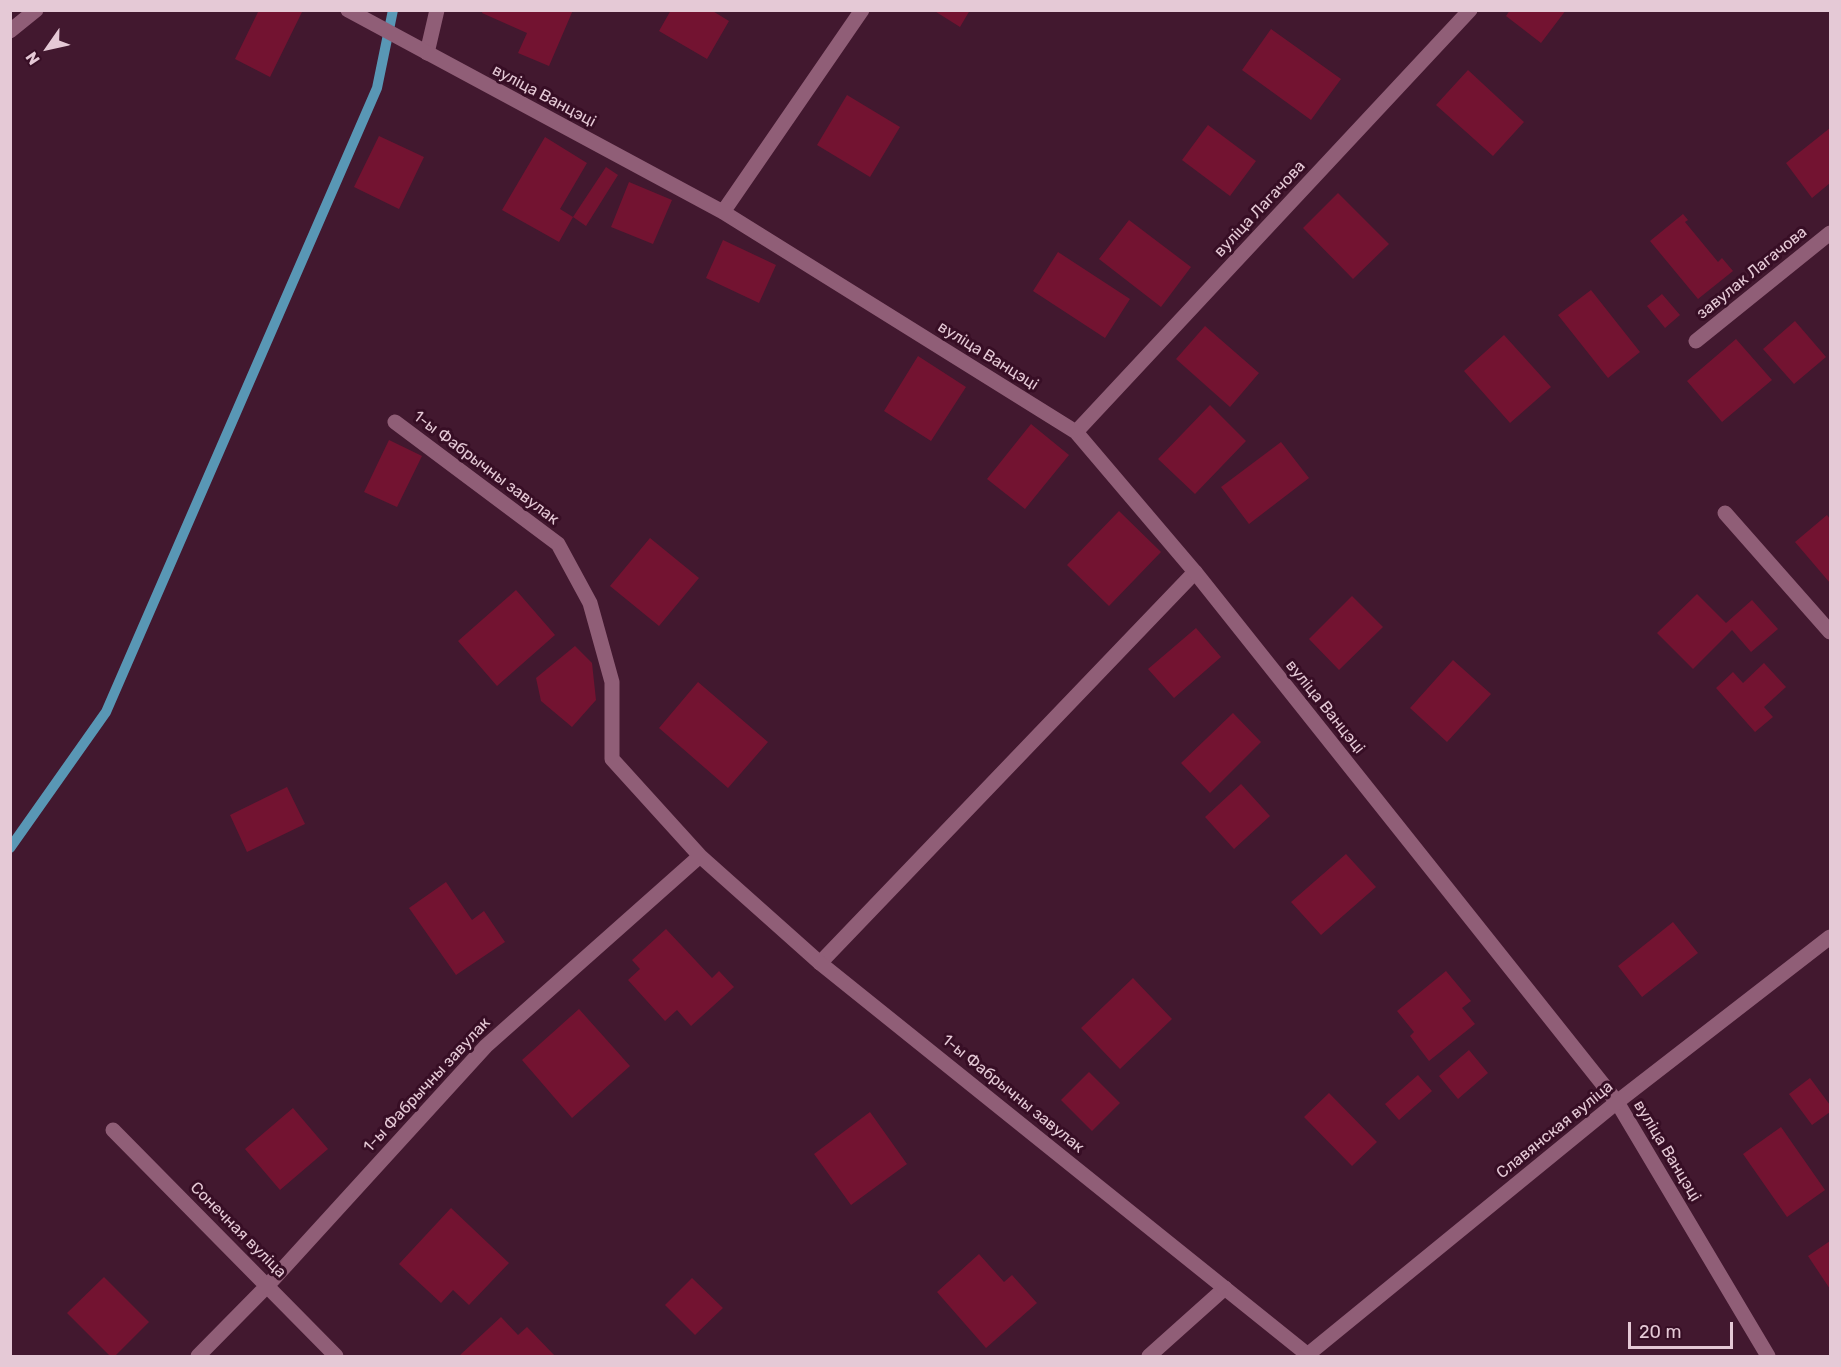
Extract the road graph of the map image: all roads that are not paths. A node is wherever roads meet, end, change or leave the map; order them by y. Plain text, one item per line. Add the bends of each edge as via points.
1 (36, 10) edge
2 (348, 10) edge
3 (437, 10) edge
4 (862, 10) edge
5 (1470, 10) edge
6 (10, 31) edge
7 (428, 54) junction
8 (723, 212) junction
9 (1830, 234) edge
10 (1696, 341) dead end
11 (395, 422) dead end
12 (1076, 432) junction
13 (1725, 513) dead end
14 (1195, 572) junction
15 (1830, 632) edge
16 (700, 856) junction
17 (1830, 937) edge
18 (820, 963) junction
19 (1617, 1102) junction
20 (113, 1130) dead end
21 (268, 1285) junction
22 (1225, 1288) junction
23 (198, 1356) edge
24 (336, 1356) edge
25 (1149, 1356) edge
26 (1307, 1356) edge
27 (1768, 1356) edge

1 - 6 street
2 - 7 street, вуліца Ванцэці
3 - 7 street
4 - 8 street
5 - 12 street, вуліца Лагачова
7 - 8 street, вуліца Ванцэці
8 - 12 street, вуліца Ванцэці
9 - 10 street, завулак Лагачова
11 - 16 street, 1-ы Фабрычны завулак via 558,544 590,603 612,682 612,759
12 - 14 street, вуліца Ванцэці
13 - 15 street
14 - 18 street
14 - 19 street, вуліца Ванцэці
16 - 18 street, 1-ы Фабрычны завулак
16 - 21 street, 1-ы Фабрычны завулак via 486,1046
17 - 19 street, Славянская вуліца
18 - 22 street, 1-ы Фабрычны завулак
19 - 26 street, Славянская вуліца
19 - 27 street, вуліца Ванцэці
20 - 21 street, Сонечная вуліца
21 - 23 street, 1-ы Фабрычны завулак
21 - 24 street, Сонечная вуліца
22 - 25 street
22 - 26 street, 1-ы Фабрычны завулак

